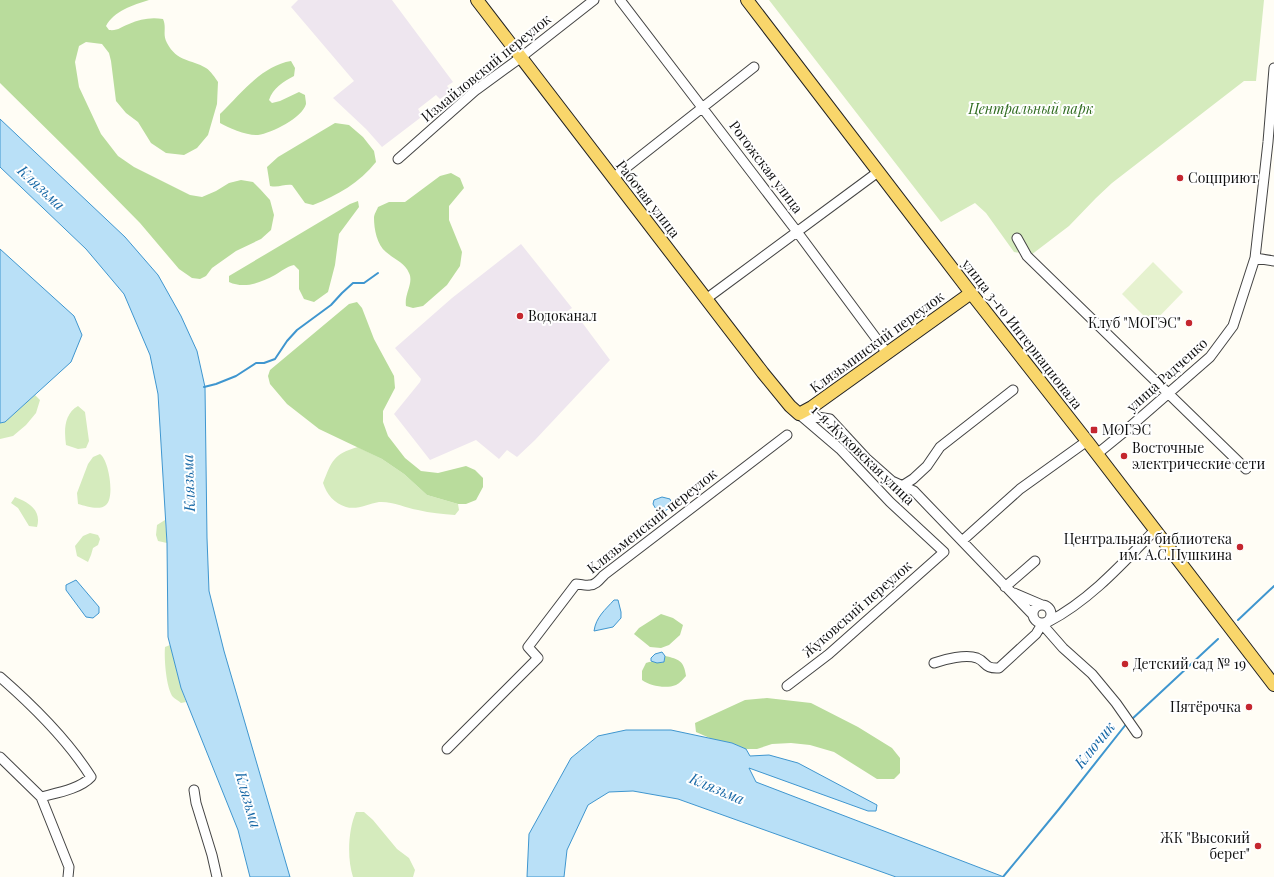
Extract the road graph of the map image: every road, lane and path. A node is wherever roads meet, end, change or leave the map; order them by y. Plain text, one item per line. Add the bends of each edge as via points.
1 (477, 0) edge
2 (594, 0) edge
3 (620, 0) edge
4 (747, 0) edge
5 (520, 58) junction
6 (754, 67) dead end
7 (1274, 68) edge
8 (702, 108) junction
9 (398, 159) dead end
10 (878, 172) junction
11 (613, 178) junction
12 (798, 233) junction
13 (1017, 238) dead end
14 (1255, 258) junction
15 (1274, 261) edge
16 (971, 292) junction
17 (706, 300) junction
18 (887, 353) junction
19 (1013, 390) dead end
20 (1169, 393) junction
21 (799, 414) junction
22 (787, 435) dead end
23 (1087, 441) junction
24 (1097, 454) junction
25 (1246, 469) dead end
26 (902, 486) junction
27 (1155, 530) junction
28 (962, 541) junction
29 (944, 552) joint
30 (1035, 561) dead end
31 (1007, 589) junction
32 (1042, 605) junction
33 (1051, 610) junction
34 (1064, 613) junction
35 (1033, 616) junction
36 (1045, 623) junction
37 (934, 663) dead end
38 (0, 677) edge
39 (1274, 685) edge
40 (787, 686) dead end
41 (1136, 733) dead end
42 (446, 749) dead end
43 (0, 757) edge
44 (194, 790) dead end
45 (41, 798) junction
46 (68, 877) edge
47 (216, 877) edge

1 - 5 main road, Рабочая улица
2 - 5 street, Измайловский переулок
3 - 8 street, Рогожская улица
4 - 10 main road, улица 3-го Интернационала
5 - 9 street, Измайловский переулок via 476,90
5 - 11 main road, Рабочая улица
6 - 8 street
7 - 14 street, улица Радченко
8 - 11 street
8 - 12 street, Рогожская улица
10 - 12 street
10 - 16 main road, улица 3-го Интернационала
11 - 17 main road, Рабочая улица
12 - 17 street
12 - 18 street, Рогожская улица
13 - 20 street via 1027,256
14 - 15 street
14 - 20 street, улица Радченко via 1233,326 1210,357
16 - 18 main road, Клязьминский переулок
16 - 23 main road, улица 3-го Интернационала
17 - 21 main road, Рабочая улица
18 - 21 main road, Клязьминский переулок
19 - 26 street via 940,447 927,466
20 - 24 street, улица Радченко
20 - 25 street
21 - 26 street, 1-я Жуковская улица via 830,419 866,458 892,482
21 - 29 street, 1-я Жуковская улица via 840,450 890,502
22 - 42 street, Клязьменский переулок via 595,584 576,584 528,647 538,658
23 - 24 main road, улица 3-го Интернационала
23 - 28 street via 1020,490
24 - 27 main road, улица 3-го Интернационала
26 - 28 street, 1-я Жуковская улица via 914,491
27 - 34 street via 1102,583
27 - 39 main road, улица 3-го Интернационала
28 - 31 street, 1-я Жуковская улица
29 - 40 street, Жуковский переулок via 829,654
30 - 31 street
31 - 32 street
31 - 35 street, 1-я Жуковская улица
32 - 33 street
32 - 35 street via 1035,609
33 - 34 street
33 - 36 street via 1052,617
34 - 36 street
35 - 36 street via 1036,621
36 - 37 street via 999,668 987,666 978,658 969,657
36 - 41 street via 1063,648 1092,674 1116,703
38 - 45 street via 70,748 91,777 79,785
43 - 45 street
44 - 47 street
45 - 46 street via 69,867

